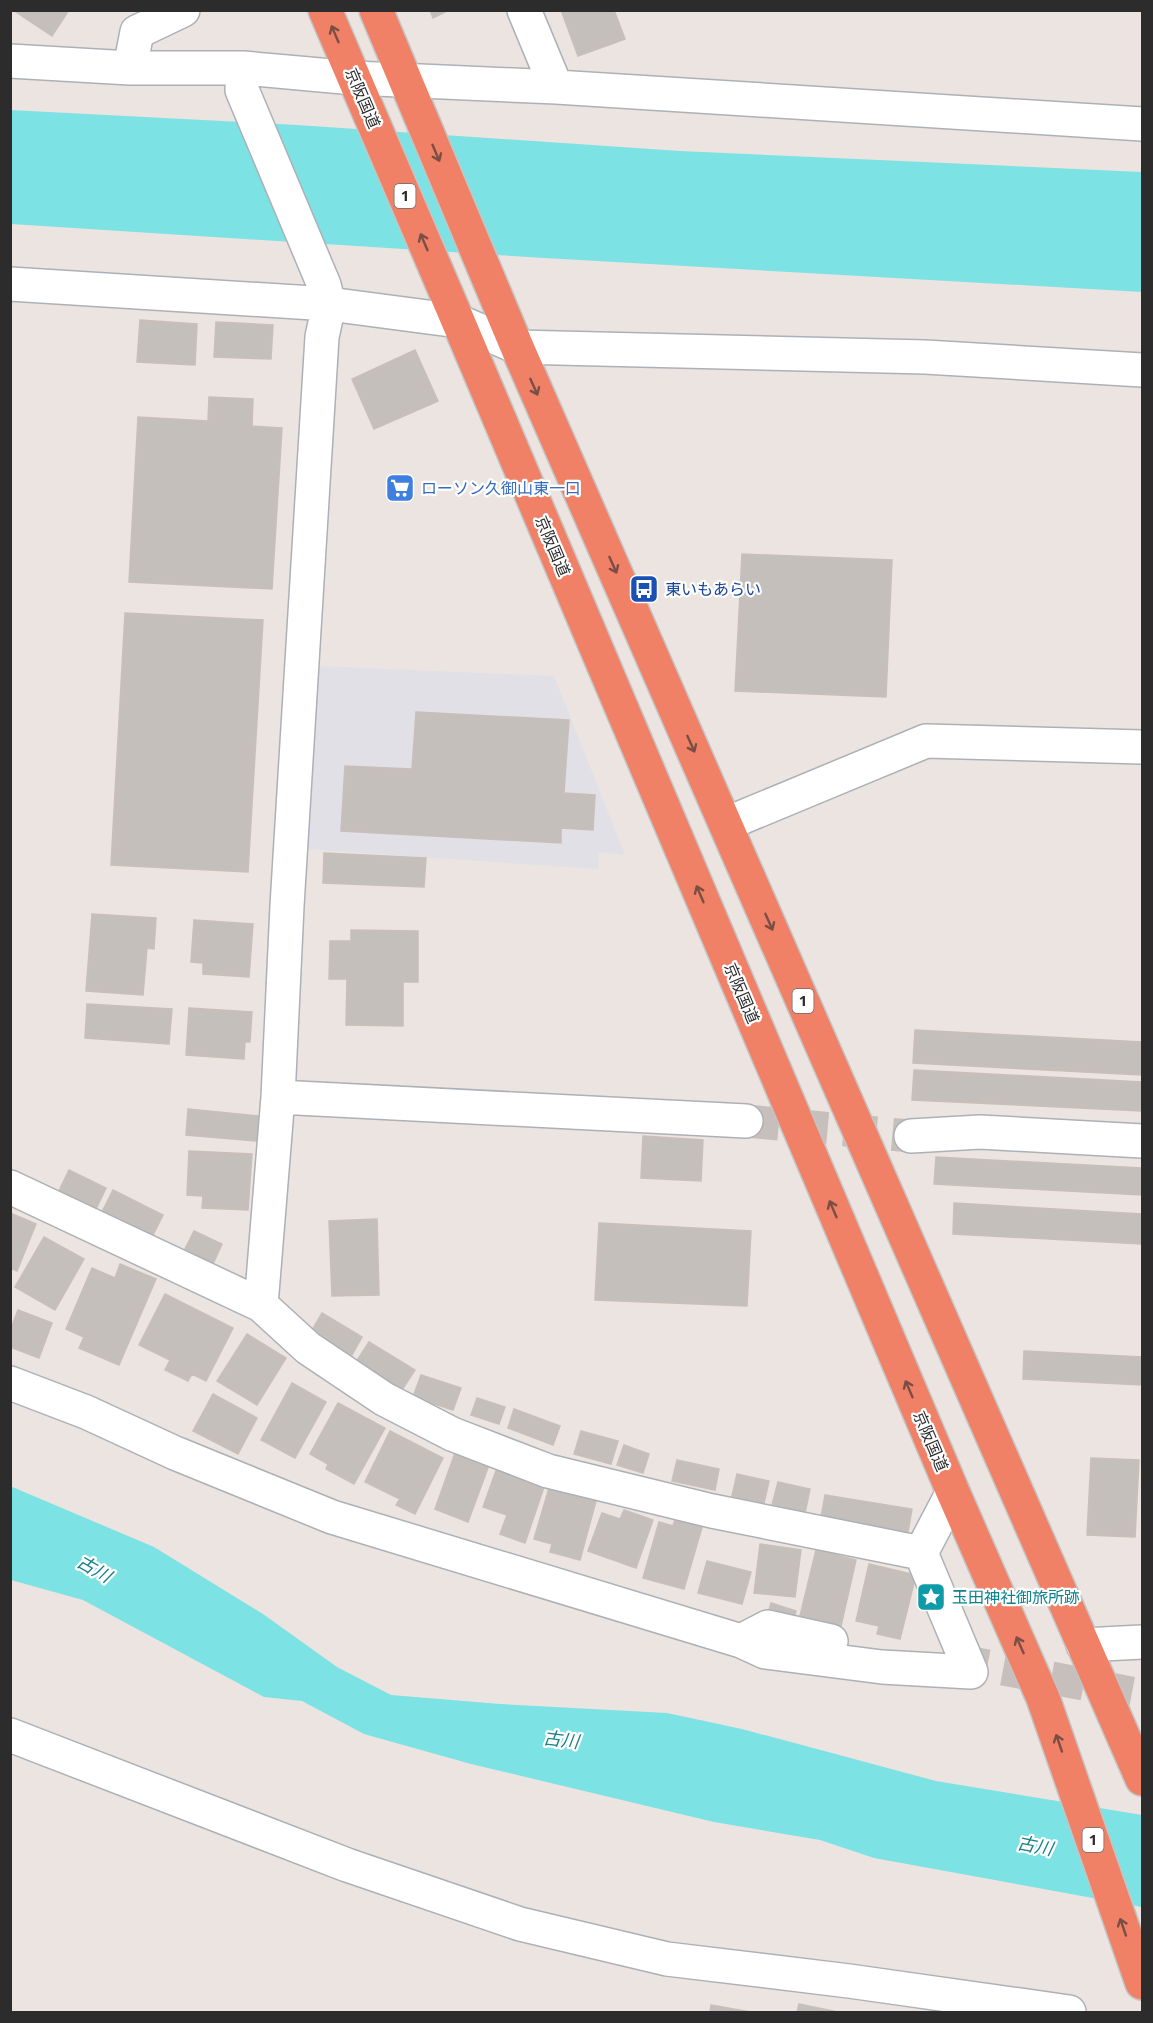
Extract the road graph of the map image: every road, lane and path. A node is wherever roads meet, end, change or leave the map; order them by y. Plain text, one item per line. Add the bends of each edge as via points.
1 (183, 10) edge
2 (325, 10) edge
3 (376, 10) edge
4 (524, 10) edge
5 (10, 61) edge
6 (130, 68) junction
7 (242, 79) junction
8 (358, 87) junction
9 (555, 87) junction
10 (409, 90) junction
11 (1143, 124) edge
12 (10, 284) edge
13 (326, 294) junction
14 (453, 308) junction
15 (517, 347) junction
16 (1143, 370) edge
17 (1143, 747) edge
18 (726, 824) junction
19 (278, 1097) junction
20 (747, 1121) tunnel mouth
21 (910, 1136) tunnel mouth
22 (1143, 1141) edge
23 (10, 1187) edge
24 (261, 1305) junction
25 (10, 1383) edge
26 (953, 1492) junction
27 (921, 1553) junction
28 (741, 1641) junction
29 (1143, 1642) edge
30 (1083, 1645) junction
31 (955, 1660) tunnel mouth
32 (10, 1734) edge
33 (1143, 1779) edge
34 (1143, 1983) edge
35 (1069, 2013) edge

1 - 6 street via 137,32
8 -> 2 highway, 京阪国道 / 1
3 - 10 highway, 1
4 - 9 street
5 - 6 street
6 - 7 street
7 - 8 street
7 - 13 street
8 - 10 street
14 -> 8 highway, 京阪国道 / 1
9 - 10 street
9 - 11 street
10 -> 15 highway, 1
12 - 13 street
13 - 14 street
13 - 19 street via 287,894
14 - 15 street
26 -> 14 highway, 京阪国道 / 1
15 - 16 street via 925,357
15 -> 18 highway, 1
17 - 18 street via 926,741
18 -> 30 highway, 1
19 - 20 street
19 - 24 street
21 - 22 street via 980,1132
23 - 24 street
24 - 27 street via 308,1348 384,1399 453,1434 548,1471 712,1511
25 - 28 street via 332,1517
26 - 27 street
34 -> 26 highway, 京阪国道 / 1 via 1043,1698
27 - 28 street via 971,1672 882,1667 765,1652
28 - 31 street via 768,1627 920,1659
29 - 30 street
30 - 33 highway, 1
32 - 35 street via 346,1865 520,1924 667,1959

